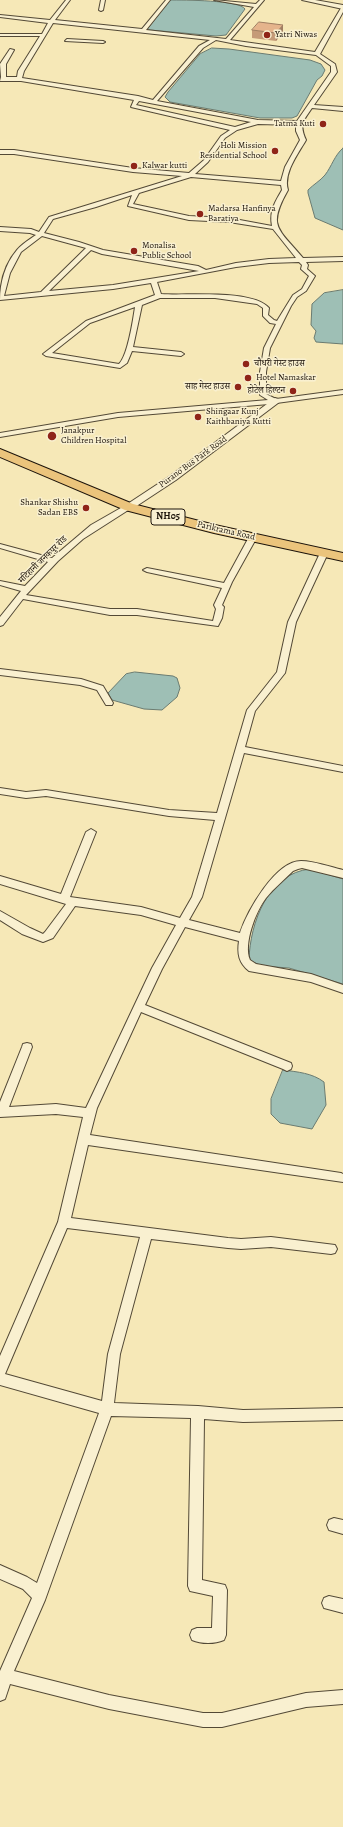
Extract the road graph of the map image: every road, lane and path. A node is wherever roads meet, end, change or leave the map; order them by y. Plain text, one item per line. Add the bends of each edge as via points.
1 (68, 0) edge
2 (103, 0) edge
3 (168, 0) edge
4 (216, 0) edge
5 (262, 0) edge
6 (306, 0) edge
7 (257, 6) junction
8 (343, 7) edge
9 (101, 10) dead end
10 (0, 16) edge
11 (51, 22) junction
12 (142, 32) junction
13 (0, 35) edge
14 (43, 35) junction
15 (108, 36) junction
16 (214, 39) junction
17 (67, 40) dead end
18 (227, 41) junction
19 (98, 47) dead end
20 (12, 50) dead end
21 (317, 54) junction
22 (2, 79) edge
23 (19, 79) junction
24 (138, 98) junction
25 (154, 102) junction
26 (311, 106) junction
27 (343, 108) edge
28 (258, 122) junction
29 (299, 123) junction
30 (235, 129) junction
31 (0, 152) edge
32 (190, 175) junction
33 (283, 183) junction
34 (137, 191) junction
35 (275, 228) junction
36 (0, 229) edge
37 (41, 234) junction
38 (90, 248) junction
39 (343, 259) edge
40 (301, 260) junction
41 (206, 272) junction
42 (153, 281) junction
43 (43, 294) junction
44 (159, 296) junction
45 (0, 298) edge
46 (139, 304) junction
47 (279, 323) junction
48 (129, 349) junction
49 (181, 354) dead end
50 (343, 392) edge
51 (275, 401) junction
52 (0, 435) edge
53 (0, 453) edge
54 (129, 507) junction
55 (253, 537) junction
56 (0, 546) edge
57 (324, 553) junction
58 (343, 557) edge
59 (54, 561) junction
60 (147, 570) dead end
61 (0, 583) edge
62 (226, 586) junction
63 (23, 593) junction
64 (0, 623) edge
65 (0, 672) edge
66 (109, 703) dead end
67 (240, 749) junction
68 (343, 769) edge
69 (0, 791) edge
70 (221, 817) junction
71 (91, 832) dead end
72 (343, 874) edge
73 (0, 880) edge
74 (68, 900) junction
75 (0, 915) edge
76 (182, 922) junction
77 (244, 938) junction
78 (343, 990) edge
79 (139, 1007) junction
80 (27, 1047) dead end
81 (287, 1066) dead end
82 (1, 1112) edge
83 (90, 1113) junction
84 (84, 1139) junction
85 (341, 1178) dead end
86 (64, 1222) junction
87 (146, 1232) junction
88 (331, 1249) dead end
89 (0, 1370) edge
90 (0, 1379) edge
91 (106, 1410) junction
92 (198, 1412) junction
93 (343, 1414) edge
94 (0, 1572) edge
95 (38, 1602) junction
96 (329, 1603) dead end
97 (343, 1606) edge
98 (197, 1635) dead end
99 (5, 1676) junction
100 (0, 1694) edge
101 (343, 1696) edge

1 - 11 street
2 - 9 street
3 - 12 street
4 - 7 street
5 - 7 street
6 - 8 street
7 - 18 street
8 - 21 street
10 - 11 street
11 - 14 street
11 - 15 street
12 - 15 street
12 - 16 street
13 - 14 street
14 - 23 street via 21,71
15 - 17 street
15 - 19 street
16 - 18 street
16 - 25 street via 201,47
18 - 21 street
20 - 22 street via 3,64
21 - 26 street via 333,65 336,72
22 - 23 street
23 - 24 street
24 - 25 street
24 - 30 street via 132,106
25 - 28 street
26 - 27 street
26 - 29 street
28 - 29 street
28 - 30 street
29 - 33 street via 298,131 303,140 288,167
30 - 32 street via 223,137 206,161
31 - 32 street
32 - 33 street
32 - 34 street
33 - 35 street via 284,190 273,217
34 - 35 street via 130,204 189,218 229,220
34 - 37 street via 51,218
35 - 40 street
36 - 37 street
37 - 38 street
37 - 45 street via 19,251 7,273
38 - 41 street via 198,268
38 - 43 street
39 - 40 street
40 - 41 street via 249,264
40 - 47 street via 305,265 304,269 312,276 304,290 295,296
41 - 42 street
42 - 43 street
42 - 44 street
43 - 45 street
44 - 46 street
44 - 47 street via 215,296 259,302 266,308 265,315 272,322
46 - 48 street
46 - 48 street via 88,322 46,354 120,366 124,363
47 - 51 street via 267,348 263,372 263,395
48 - 49 street
50 - 51 street
51 - 52 street via 118,416
51 - 54 street, Purano Bus Park Road via 173,478
53 - 54 main road, Parikrama Road / NH05
54 - 55 main road, Parikrama Road / NH05
54 - 59 street, मटिहानी जनकपुर रोड via 94,527
55 - 57 main road, Parikrama Road / NH05
55 - 62 street
56 - 59 street
57 - 58 main road, Parikrama Road / NH05
57 - 67 street via 292,622 281,673 251,710
59 - 63 street, मटिहानी जनकपुर रोड
60 - 62 street
61 - 63 street via 19,587
62 - 63 street via 218,605 220,607 217,622 211,624 137,612 110,612
63 - 64 street, मटिहानी जनकपुर रोड
65 - 66 street via 81,682 100,688
67 - 68 street
67 - 70 street
69 - 70 street via 26,795 46,793 169,813
70 - 76 street via 197,897
71 - 74 street
72 - 77 street via 304,864 292,867 263,896
73 - 74 street
74 - 75 street via 49,935 43,938
74 - 76 street via 122,907
76 - 77 street
76 - 79 street via 156,968
77 - 78 street via 243,954 246,962 253,968 311,978
79 - 81 street
79 - 83 street
80 - 82 street
82 - 83 street via 56,1109
83 - 84 street
84 - 85 street
84 - 86 street
86 - 87 street
86 - 89 street
87 - 88 street via 228,1243 270,1242
87 - 91 street via 114,1354
90 - 91 street
91 - 92 street
91 - 95 street
92 - 93 street via 243,1416
92 - 98 street via 195,1586 220,1590 219,1635
94 - 95 street via 31,1586 38,1592
95 - 99 street
96 - 97 street
99 - 100 street
99 - 101 street via 109,1702 203,1720 222,1720 306,1700

